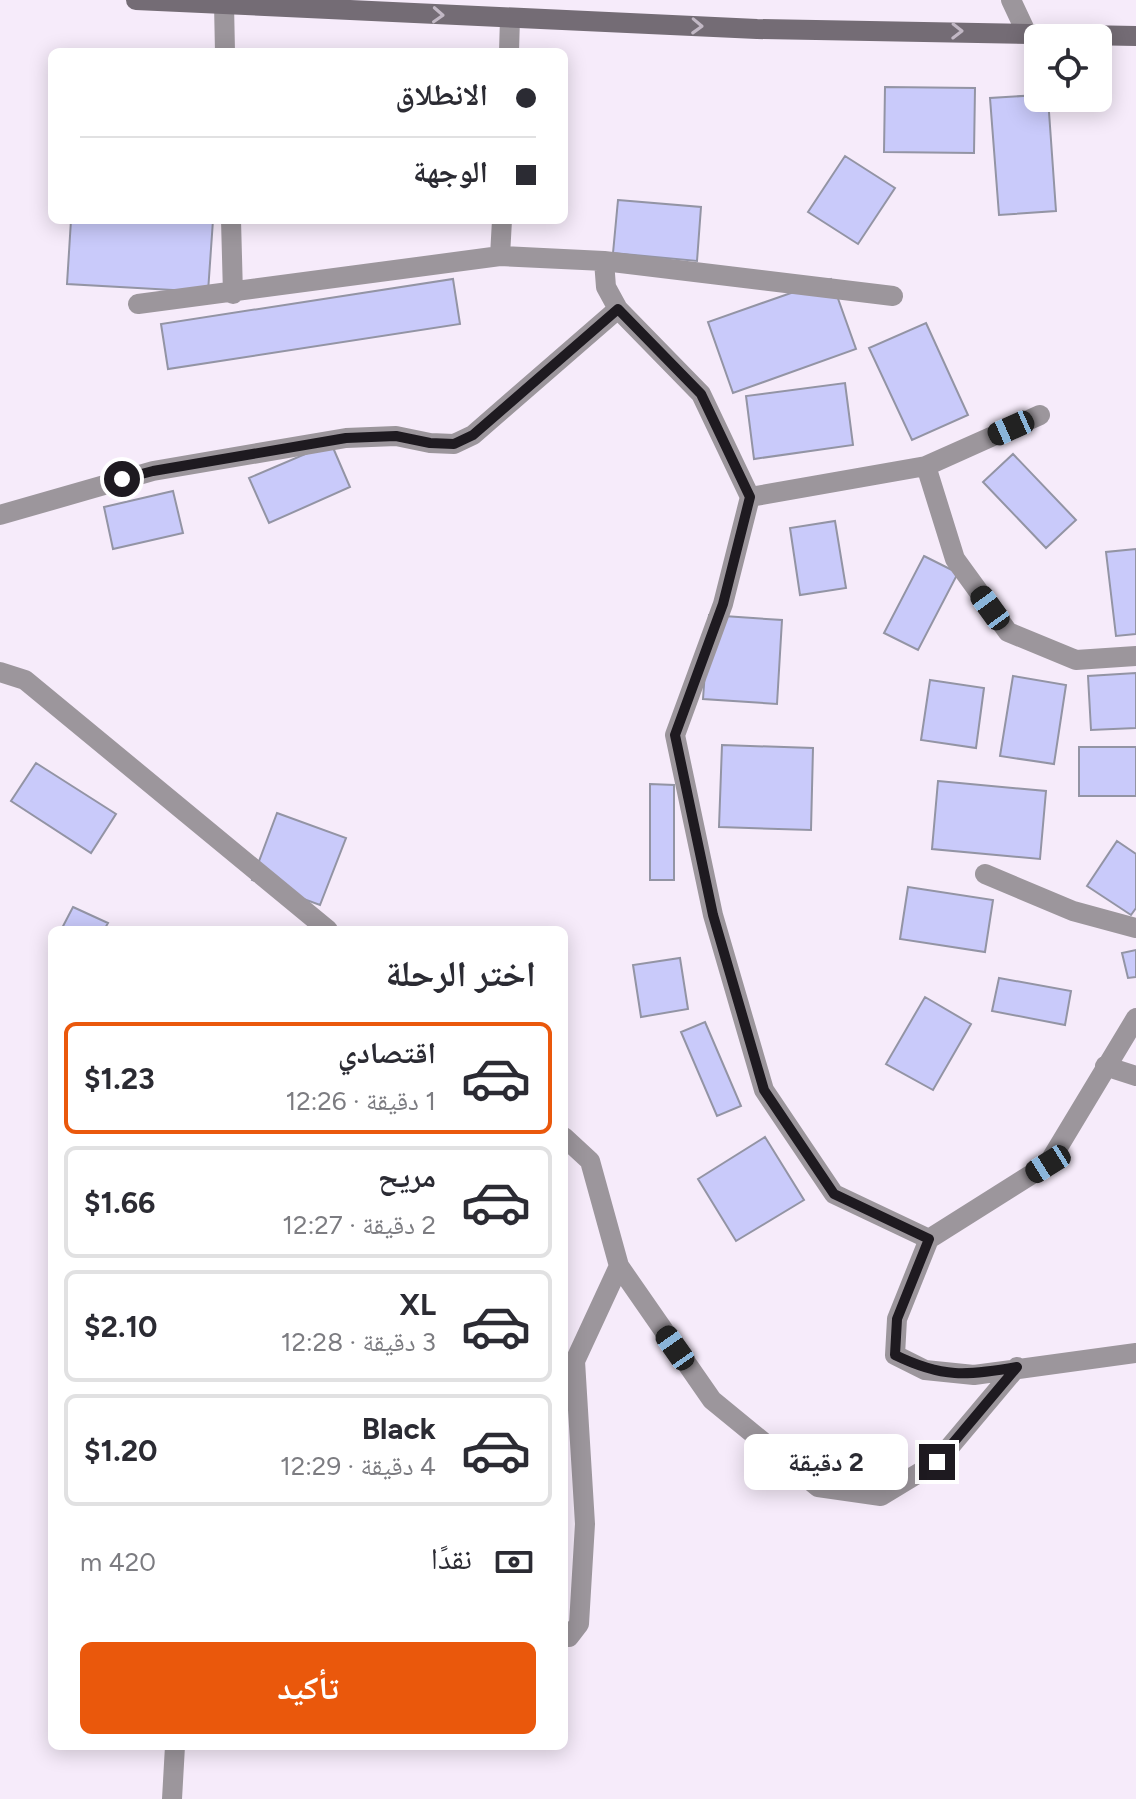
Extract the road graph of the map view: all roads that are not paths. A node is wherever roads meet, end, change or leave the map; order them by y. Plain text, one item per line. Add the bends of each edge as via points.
1 (136, 0) edge
2 (1011, 0) edge
3 (224, 4) junction
4 (510, 18) junction
5 (1024, 28) edge
6 (1024, 32) edge
7 (1112, 35) edge
8 (1136, 36) edge
9 (225, 48) edge
10 (509, 48) edge
11 (231, 224) edge
12 (502, 224) edge
13 (500, 256) junction
14 (604, 261) junction
15 (233, 294) junction
16 (893, 296) dead end
17 (138, 304) dead end
18 (618, 309) junction
19 (1040, 415) dead end
20 (926, 466) junction
21 (750, 497) junction
22 (0, 515) edge
23 (1136, 656) edge
24 (0, 672) edge
25 (985, 874) dead end
26 (323, 926) edge
27 (1136, 928) edge
28 (1136, 1018) edge
29 (1105, 1066) junction
30 (1136, 1076) edge
31 (568, 1141) edge
32 (929, 1239) junction
33 (619, 1266) junction
34 (1136, 1353) edge
35 (1017, 1367) junction
36 (568, 1637) edge
37 (175, 1750) edge
38 (172, 1799) edge

1 - 3 street
2 - 5 street
3 -> 4 street
3 - 9 street
4 -> 6 street via 757,29
4 - 10 street
7 - 8 street
11 - 15 street
12 - 13 street
13 - 14 street
13 - 15 street
14 - 16 street
14 - 18 street via 606,287
15 - 17 street
18 - 21 street via 701,394
18 - 22 street via 473,435 454,444 396,436 346,438 153,471
19 - 20 street
20 - 21 street
20 - 23 street via 955,559 1008,632 1076,660
21 - 32 street via 723,604 675,735 713,915 764,1090 834,1194
24 - 26 street via 25,680
25 - 27 street via 1073,911
28 - 29 street
29 - 30 street
29 - 32 street via 1048,1164
31 - 33 street via 590,1161
32 - 35 street via 897,1319 895,1355 925,1370 974,1375
33 - 35 street via 712,1400 818,1487 881,1496 926,1469
33 - 36 street via 575,1361 585,1524 579,1624
34 - 35 street
37 - 38 street

